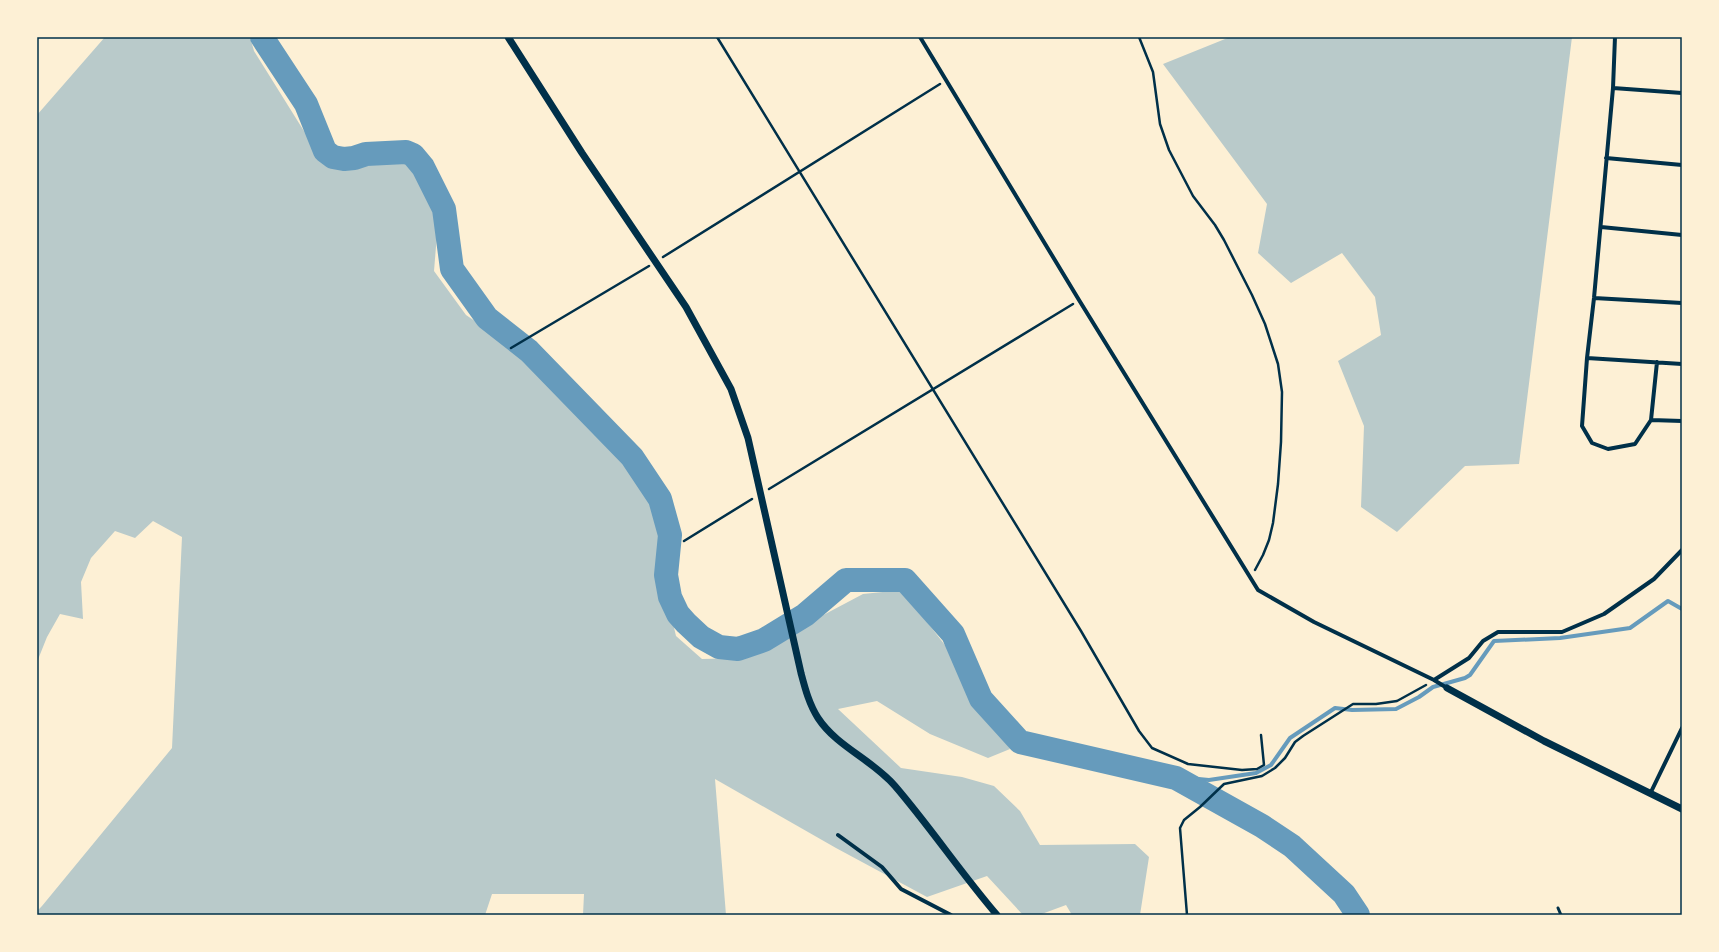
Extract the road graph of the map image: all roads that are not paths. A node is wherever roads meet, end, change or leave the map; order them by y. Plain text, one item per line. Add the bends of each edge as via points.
1 (508, 37) edge
2 (920, 37) edge
3 (1615, 37) edge
4 (1613, 88) junction
5 (1682, 93) edge
6 (1606, 158) junction
7 (1682, 165) edge
8 (1600, 227) junction
9 (1682, 235) edge
10 (1594, 298) junction
11 (1682, 303) edge
12 (1587, 358) junction
13 (1657, 362) junction
14 (1682, 364) edge
15 (1651, 420) junction
16 (1682, 421) edge
17 (1682, 550) edge
18 (1436, 681) junction
19 (1447, 688) joint
20 (1682, 728) edge
21 (1650, 794) junction
22 (1682, 809) edge
23 (838, 835) dead end
24 (1558, 908) dead end
25 (948, 914) edge
26 (997, 915) edge
27 (1561, 915) edge

1 - 26 street via 582,153 686,307 731,389 748,438 801,673 818,718 831,733 894,784
2 - 18 street via 1258,590 1314,622
3 - 4 street
4 - 5 street
4 - 6 street
6 - 7 street
6 - 8 street
8 - 9 street
8 - 10 street
10 - 11 street
10 - 12 street
12 - 13 street
12 - 15 street via 1582,426 1592,443 1608,449 1634,444
13 - 14 street
13 - 15 street
15 - 16 street
17 - 18 street via 1654,579 1604,614 1562,632 1498,632 1483,641 1470,658
18 - 19 street
19 - 21 street via 1544,741
20 - 21 street
21 - 22 street
23 - 25 street via 882,867 901,889
24 - 27 lane

